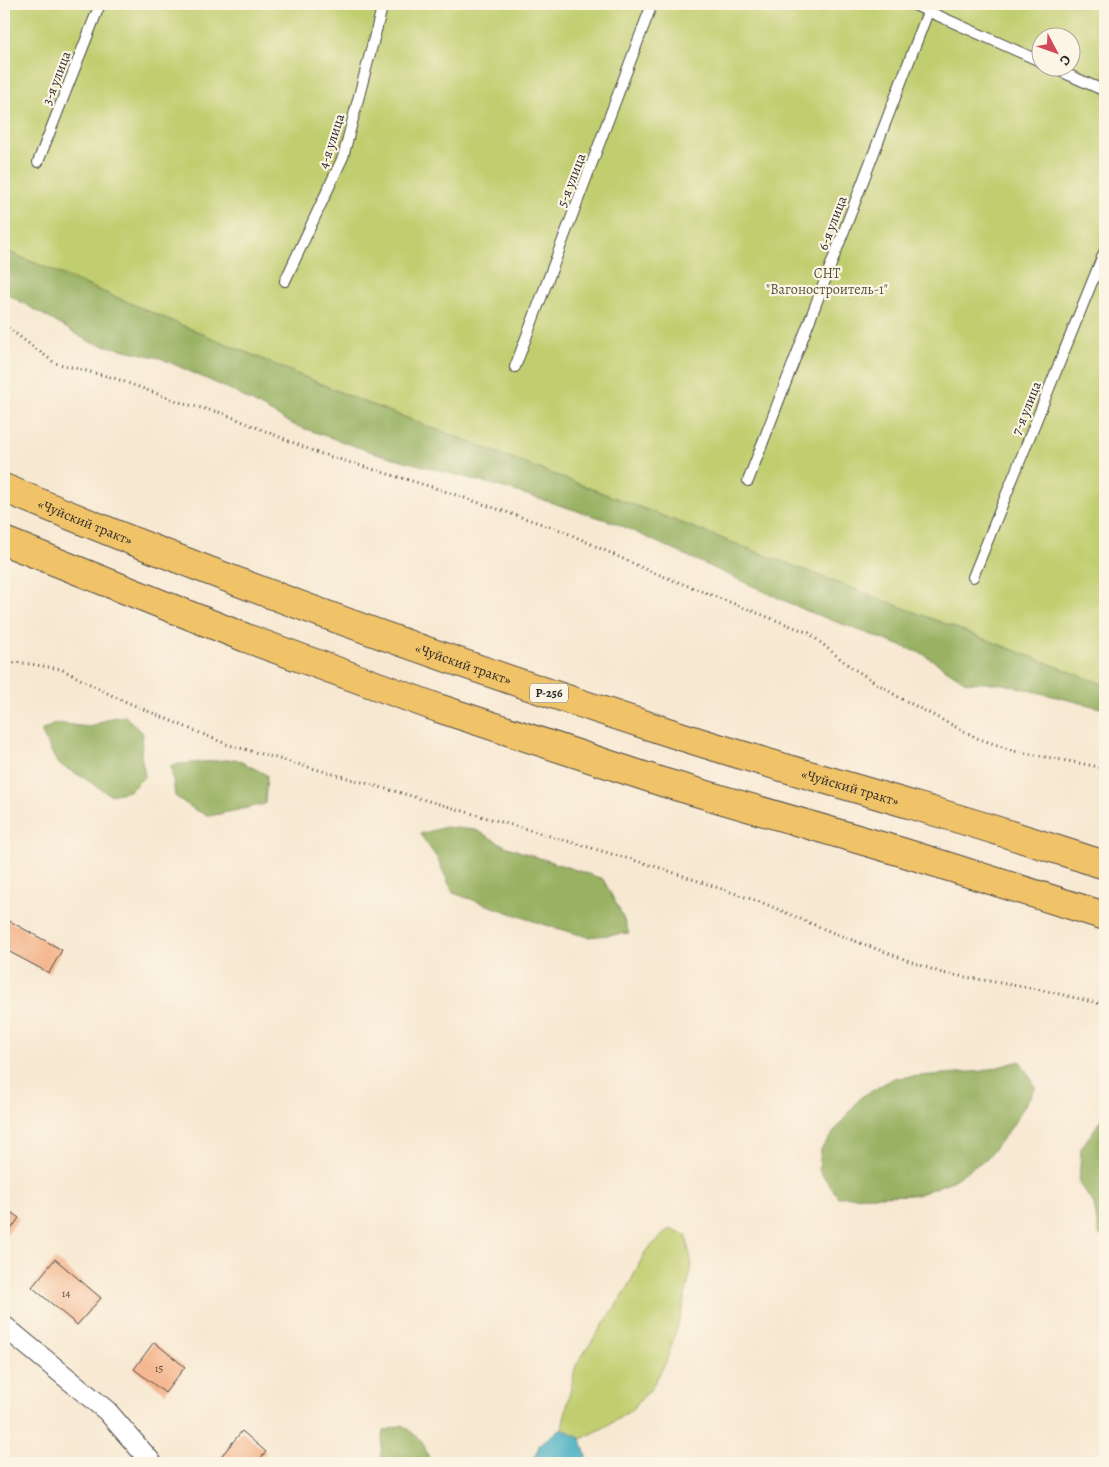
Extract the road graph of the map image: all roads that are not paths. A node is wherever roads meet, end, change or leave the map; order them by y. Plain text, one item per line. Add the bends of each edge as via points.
1 (100, 4) edge
2 (383, 4) edge
3 (652, 4) edge
4 (912, 4) edge
5 (929, 8) edge
6 (1032, 57) edge
7 (1076, 78) edge
8 (1105, 91) edge
9 (38, 162) dead end
10 (1105, 250) edge
11 (285, 281) dead end
12 (515, 367) dead end
13 (748, 481) dead end
14 (4, 488) edge
15 (4, 541) edge
16 (973, 577) dead end
17 (1105, 865) edge
18 (1105, 916) edge
19 (4, 1326) edge
20 (152, 1463) edge

1 - 9 lane, 3-я улица
2 - 11 lane, 4-я улица via 343,157
3 - 12 lane, 5-я улица
4 - 5 lane
5 - 6 lane
5 - 13 lane, 6-я улица
7 - 8 lane
10 - 16 lane, 7-я улица
14 - 17 highway, «Чуйский тракт» / Р-256 via 263,592 455,662 677,736
15 - 18 highway via 246,638 438,708 662,782
19 - 20 street via 107,1411

